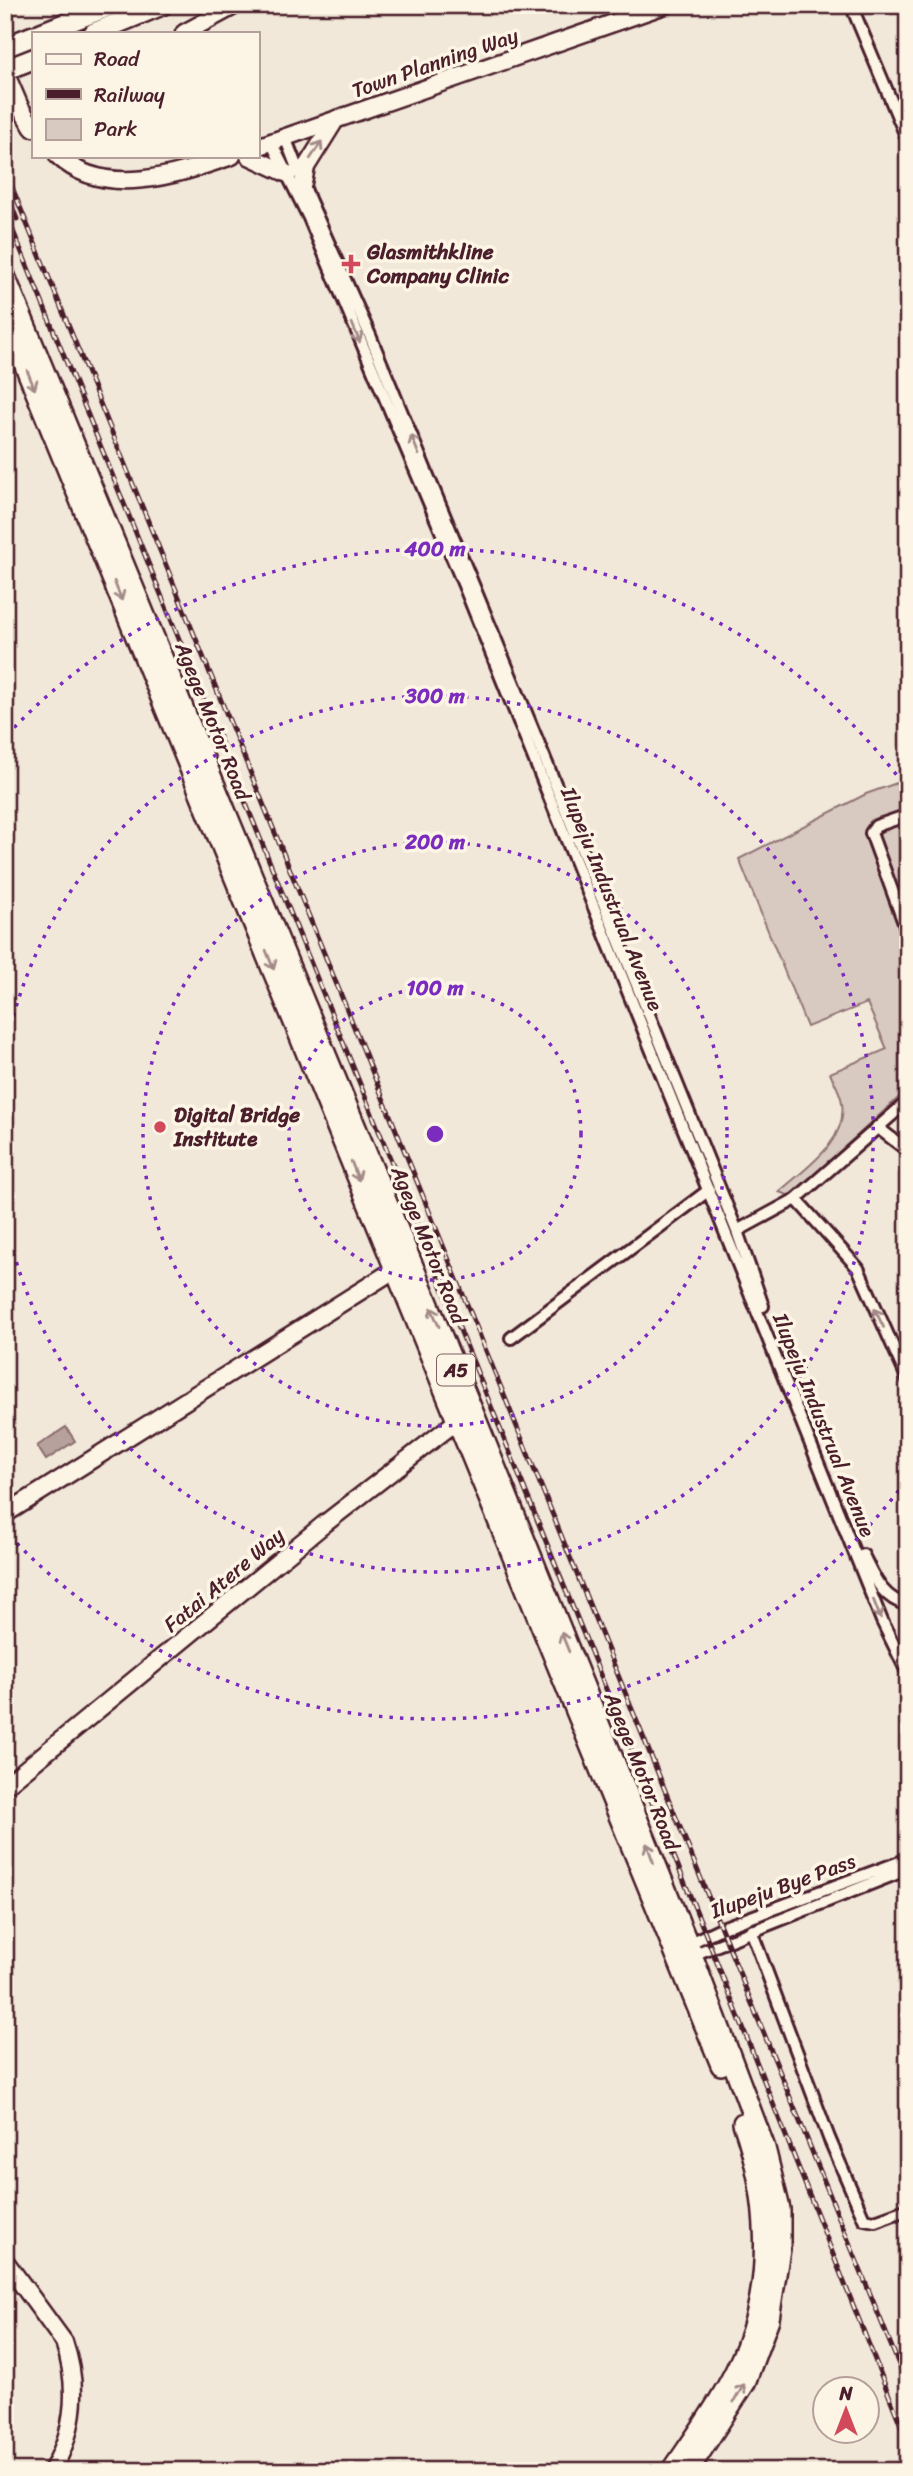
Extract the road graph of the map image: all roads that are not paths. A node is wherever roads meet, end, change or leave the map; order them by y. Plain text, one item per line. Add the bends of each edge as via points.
1 (162, 5) edge
2 (236, 5) edge
3 (665, 5) edge
4 (851, 5) edge
5 (116, 14) edge
6 (90, 24) edge
7 (46, 32) edge
8 (186, 32) edge
9 (32, 36) edge
10 (5, 47) edge
11 (32, 59) edge
12 (7, 76) edge
13 (32, 106) edge
14 (335, 119) junction
15 (32, 126) edge
16 (908, 141) edge
17 (271, 142) edge
18 (63, 158) edge
19 (226, 158) edge
20 (253, 158) edge
21 (288, 174) junction
22 (303, 183) junction
23 (5, 276) edge
24 (5, 317) edge
25 (63, 437) junction
26 (908, 815) edge
27 (908, 934) edge
28 (908, 1101) edge
29 (877, 1127) junction
30 (908, 1151) edge
31 (709, 1190) junction
32 (796, 1199) junction
33 (737, 1231) junction
34 (394, 1270) junction
35 (511, 1338) dead end
36 (904, 1358) edge
37 (908, 1380) edge
38 (466, 1418) junction
39 (5, 1514) edge
40 (908, 1605) edge
41 (908, 1674) edge
42 (5, 1786) edge
43 (908, 1859) edge
44 (908, 1869) edge
45 (751, 1930) junction
46 (683, 1953) junction
47 (908, 2209) edge
48 (5, 2261) edge
49 (52, 2471) edge
50 (672, 2471) edge
51 (688, 2471) edge

1 - 5 highway
2 - 8 street
3 - 14 street, Town Planning Way
4 - 16 street
5 - 6 highway
6 - 7 highway
9 - 10 highway
11 - 12 highway
12 - 13 street
12 - 15 street
14 - 17 street, Town Planning Way
22 -> 14 street via 314,152
17 - 21 street, Ilupeju Industrual Avenue
17 - 22 street, Ilupeju Industrual Avenue
18 - 19 street via 118,180 187,172
20 - 21 street
21 -> 31 street, Ilupeju Industrual Avenue via 465,588
33 -> 22 street, Ilupeju Industrual Avenue via 369,333
23 - 25 highway, Agege Motor Road / A5
24 -> 25 highway, Agege Motor Road / A5
25 -> 34 highway, Agege Motor Road / A5
38 -> 25 highway, Agege Motor Road / A5
26 - 27 street via 876,826 871,833
28 - 29 street
29 - 30 street
29 - 32 street
31 - 35 street
31 -> 41 street, Ilupeju Industrual Avenue via 882,1620
32 - 33 street
36 -> 32 street via 858,1268
33 - 40 street, Ilupeju Industrual Avenue via 858,1546 881,1590
34 - 38 highway, Agege Motor Road / A5
34 - 39 street
36 - 37 street
38 - 42 street, Fatai Atere Way via 323,1525
38 - 46 highway, Agege Motor Road / A5
43 - 46 street, Ilupeju Bye Pass via 719,1929
44 - 45 street, Ilupeju Bye Pass
45 - 46 street, Ilupeju Bye Pass
45 - 47 street via 864,2219 875,2221
46 - 50 highway, Agege Motor Road / A5 via 746,2130 762,2195 765,2271 746,2348
51 -> 46 highway, Agege Motor Road / A5 via 745,2383 769,2319 780,2249 780,2209 765,2148
48 - 49 street via 64,2342 69,2356 74,2397 70,2428

